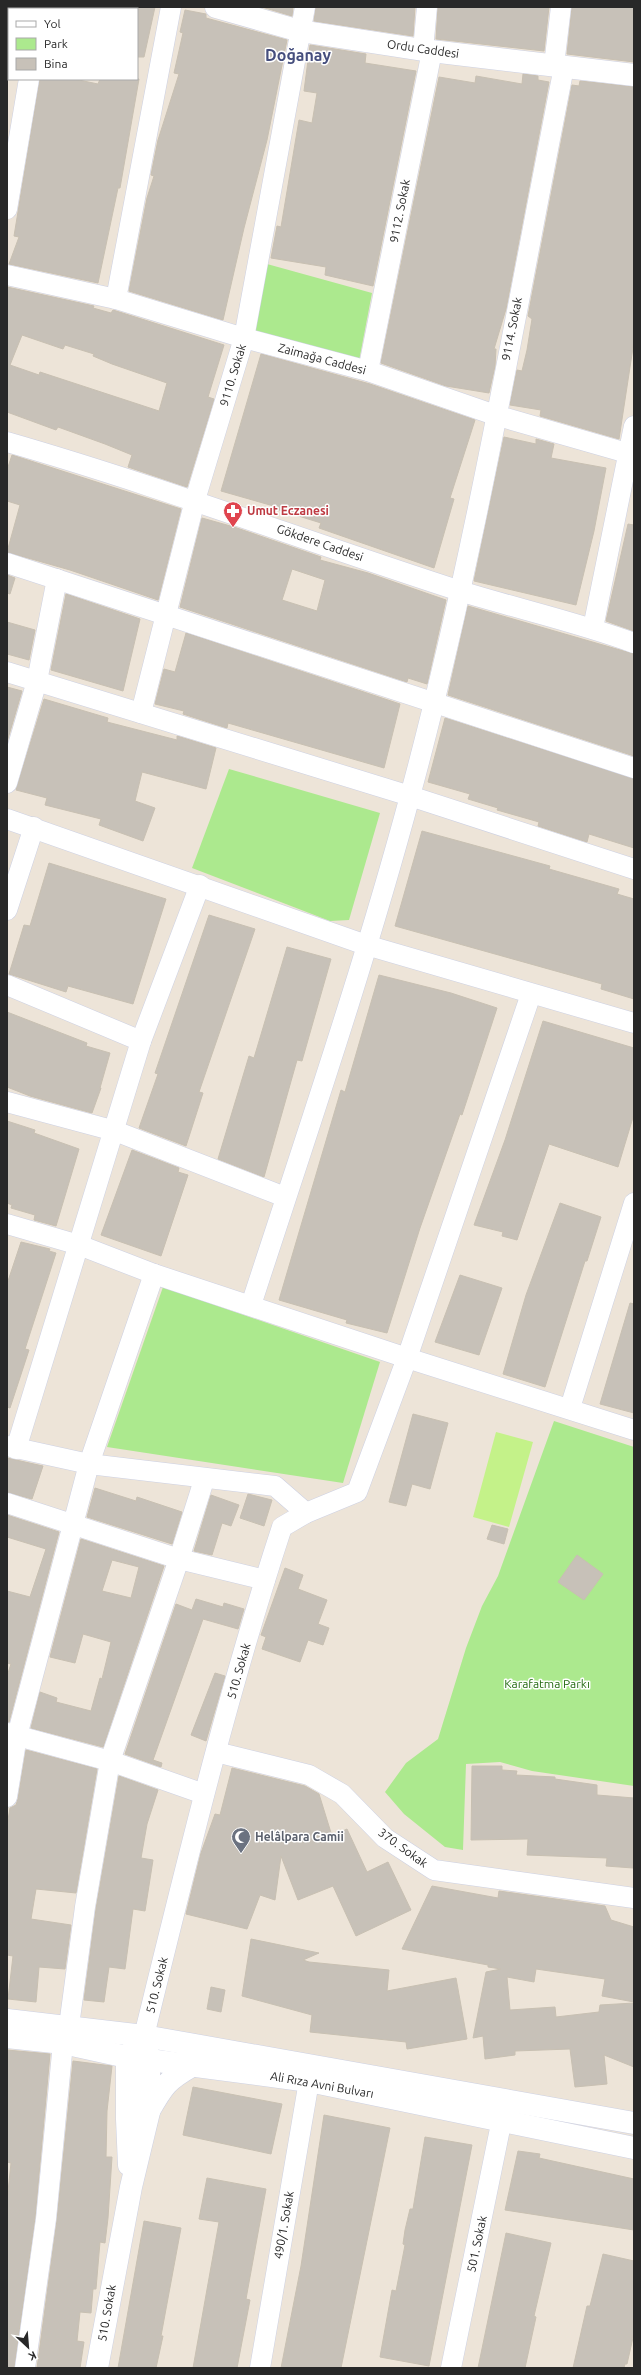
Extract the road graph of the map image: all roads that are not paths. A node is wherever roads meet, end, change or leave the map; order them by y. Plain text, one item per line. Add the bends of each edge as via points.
1 (172, 7) edge
2 (216, 7) edge
3 (305, 7) edge
4 (427, 7) edge
5 (561, 7) edge
6 (300, 32) junction
7 (427, 51) junction
8 (559, 66) junction
9 (634, 75) edge
10 (29, 80) edge
11 (7, 209) edge
12 (7, 274) edge
13 (116, 299) junction
14 (244, 338) junction
15 (368, 371) junction
16 (495, 415) junction
17 (634, 426) edge
18 (8, 444) edge
19 (631, 454) edge
20 (195, 500) junction
21 (7, 563) edge
22 (57, 579) junction
23 (461, 591) junction
24 (166, 614) junction
25 (592, 628) junction
26 (634, 643) edge
27 (7, 672) edge
28 (37, 681) junction
29 (434, 701) junction
30 (141, 713) junction
31 (634, 768) edge
32 (7, 783) edge
33 (410, 796) junction
34 (7, 819) edge
35 (34, 827) junction
36 (634, 869) edge
37 (200, 885) junction
38 (7, 910) edge
39 (366, 945) junction
40 (7, 985) edge
41 (531, 994) junction
42 (634, 1023) edge
43 (141, 1041) junction
44 (7, 1102) edge
45 (115, 1131) junction
46 (285, 1198) junction
47 (634, 1203) edge
48 (8, 1230) edge
49 (79, 1245) junction
50 (154, 1274) junction
51 (251, 1304) junction
52 (407, 1358) junction
53 (570, 1408) junction
54 (634, 1430) edge
55 (12, 1447) edge
56 (89, 1464) junction
57 (204, 1480) junction
58 (7, 1503) edge
59 (306, 1513) junction
60 (73, 1524) junction
61 (179, 1559) junction
62 (265, 1580) junction
63 (12, 1734) edge
64 (216, 1752) junction
65 (110, 1761) junction
66 (204, 1794) junction
67 (7, 1797) edge
68 (634, 1898) edge
69 (7, 2020) edge
70 (66, 2034) junction
71 (144, 2036) junction
72 (7, 2037) edge
73 (127, 2057) junction
74 (148, 2059) junction
75 (192, 2066) junction
76 (309, 2082) junction
77 (149, 2112) junction
78 (502, 2120) junction
79 (634, 2123) edge
80 (634, 2148) edge
81 (130, 2187) junction
82 (25, 2368) edge
83 (97, 2368) edge
84 (260, 2368) edge
85 (451, 2368) edge

1 - 13 street
2 - 6 main road, Ordu Caddesi
3 - 6 street, 9110. Sokak
4 - 7 street, 9112. Sokak
5 - 8 street, 9114. Sokak
6 - 7 main road, Ordu Caddesi
6 - 14 street, 9110. Sokak
7 - 8 main road, Ordu Caddesi
7 - 15 street, 9112. Sokak
8 - 9 main road, Ordu Caddesi
8 - 16 street, 9114. Sokak
10 - 11 street
12 - 13 street, Zaimağa Caddesi
13 - 14 street, Zaimağa Caddesi
14 - 15 street, Zaimağa Caddesi
14 - 20 street, 9110. Sokak
15 - 16 street, Zaimağa Caddesi
16 - 19 street, Zaimağa Caddesi
16 - 23 street, 9114. Sokak
17 - 19 street
18 - 20 street, Gökdere Caddesi
19 - 25 street
20 - 23 street, Gökdere Caddesi
20 - 24 street, 9110. Sokak
21 - 22 street
22 - 24 street
22 - 28 street
23 - 25 street, Gökdere Caddesi
23 - 29 street, 9114. Sokak
24 - 29 street
24 - 30 street, 9110. Sokak
25 - 26 street, Gökdere Caddesi
27 - 28 street
28 - 30 street
28 - 32 street
29 - 31 street
29 - 33 street, 9114. Sokak
30 - 33 street
33 - 36 street
33 - 39 street, 9114. Sokak
34 - 35 street
35 - 37 street
35 - 38 street
37 - 39 street
37 - 43 street
39 - 41 street
39 - 46 street, 9114. Sokak
40 - 43 street
41 - 42 street
41 - 52 street, 510. Sokak
43 - 45 street
44 - 45 street
45 - 46 street
45 - 49 street
46 - 51 street, 9114. Sokak
47 - 53 street
48 - 49 street
49 - 50 street
49 - 55 street
50 - 51 street
50 - 56 street
51 - 52 street
52 - 53 street
52 - 59 street, 510. Sokak via 358,1492
53 - 54 street
55 - 56 street
56 - 57 street
56 - 60 street
57 - 59 street via 275,1486
57 - 61 street
58 - 60 street
59 - 62 street, 510. Sokak via 282,1527
60 - 61 street
60 - 63 street
61 - 62 street
61 - 65 street
62 - 64 street, 510. Sokak
63 - 65 street
63 - 67 street
64 - 66 street, 510. Sokak
64 - 68 street, 370. Sokak via 309,1775 342,1794 385,1838 434,1870
65 - 66 street
65 - 70 street
66 - 71 street, 510. Sokak
69 - 70 main road, Ali Rıza Avni Bulvarı
70 - 71 main road, Ali Rıza Avni Bulvarı
70 - 72 main road, Ali Rıza Avni Bulvarı
70 - 73 main road, Ali Rıza Avni Bulvarı
70 - 82 street via 46,2219
71 - 73 main road
71 - 74 main road, 510. Sokak
71 - 79 main road, Ali Rıza Avni Bulvarı
73 - 74 main road, Ali Rıza Avni Bulvarı
73 - 81 main road, 510. Sokak via 126,2119
74 - 75 main road, Ali Rıza Avni Bulvarı
74 - 77 main road, 510. Sokak
75 - 76 main road, Ali Rıza Avni Bulvarı
75 - 77 main road via 171,2078
76 - 78 main road, Ali Rıza Avni Bulvarı
76 - 84 street, 490/1. Sokak
77 - 81 main road, 510. Sokak
78 - 80 main road, Ali Rıza Avni Bulvarı
78 - 85 street, 501. Sokak
81 - 83 main road, 510. Sokak

